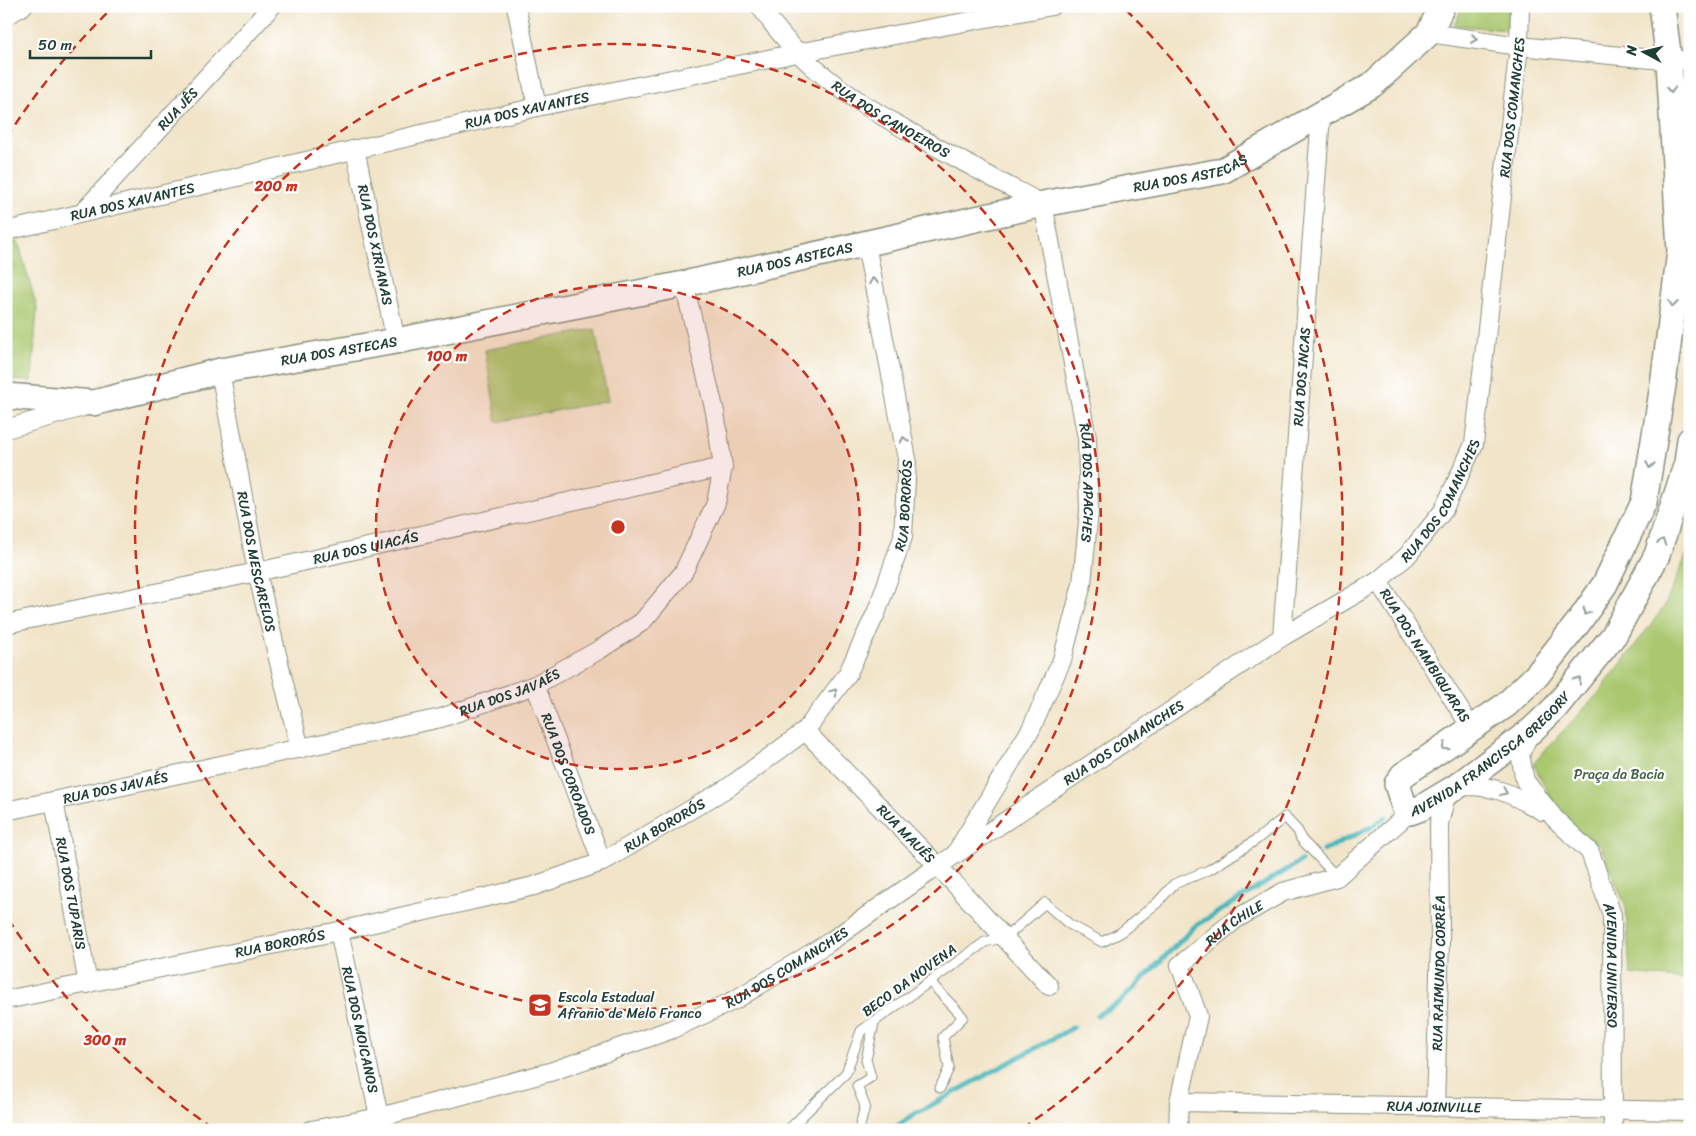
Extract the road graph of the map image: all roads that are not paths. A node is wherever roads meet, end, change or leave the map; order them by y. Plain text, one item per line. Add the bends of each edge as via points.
1 (23, 6) edge
2 (272, 6) edge
3 (516, 6) edge
4 (760, 6) edge
5 (1052, 6) edge
6 (1442, 6) edge
7 (1520, 6) edge
8 (1662, 6) edge
9 (6, 16) edge
10 (1429, 33) junction
11 (1519, 46) junction
12 (797, 53) junction
13 (1679, 61) edge
14 (537, 107) junction
15 (1321, 115) junction
16 (355, 149) junction
17 (1043, 204) junction
18 (84, 212) junction
19 (6, 232) edge
20 (866, 244) junction
21 (684, 284) junction
22 (396, 341) junction
23 (220, 371) junction
24 (6, 396) edge
25 (94, 404) junction
26 (6, 429) edge
27 (1689, 456) edge
28 (723, 466) junction
29 (257, 572) junction
30 (1378, 581) junction
31 (6, 624) edge
32 (1282, 637) junction
33 (535, 685) junction
34 (1472, 729) junction
35 (1532, 730) junction
36 (805, 731) junction
37 (300, 750) junction
38 (1452, 789) junction
39 (54, 801) junction
40 (1416, 810) junction
41 (6, 811) edge
42 (1555, 819) junction
43 (1439, 841) junction
44 (955, 855) junction
45 (602, 862) junction
46 (938, 866) junction
47 (1337, 877) junction
48 (339, 931) junction
49 (1006, 937) junction
50 (930, 982) junction
51 (88, 984) junction
52 (1049, 986) dead end
53 (6, 1000) edge
54 (874, 1022) junction
55 (940, 1088) dead end
56 (1179, 1102) junction
57 (1435, 1107) junction
58 (1613, 1109) junction
59 (1690, 1111) edge
60 (381, 1123) edge
61 (311, 1130) edge
62 (788, 1130) edge
63 (859, 1130) edge
64 (1178, 1130) edge
65 (1613, 1130) edge

1 - 9 street
2 - 18 street, RUA JÊS
3 - 14 street
4 - 12 street, RUA DOS CANOEIROS
5 - 12 street, RUA DOS XAVANTES
6 - 10 street, RUA DOS ASTECAS
7 - 11 street, RUA DOS COMANCHES
8 - 13 street, AVENIDA FRANCISCA GREGORY
10 -> 11 street
10 - 15 street, RUA DOS ASTECAS via 1372,85
11 - 13 street
11 - 30 street, RUA DOS COMANCHES via 1474,444 1443,511 1407,556
12 - 14 street, RUA DOS XAVANTES
12 - 17 street, RUA DOS CANOEIROS via 844,93 986,176
13 -> 34 street, AVENIDA FRANCISCA GREGORY via 1680,251 1664,385 1644,502 1604,584 1578,623 1537,675 1506,706
14 - 16 street, RUA DOS XAVANTES
15 - 17 street, RUA DOS ASTECAS via 1222,171
15 - 32 street, RUA DOS INCAS
16 - 18 street, RUA DOS XAVANTES
16 - 22 street, RUA DOS XIRIANAS
17 - 20 street, RUA DOS ASTECAS
17 - 44 street, RUA DOS APACHES via 1087,438 1089,512 1082,584 1062,660 1034,720
18 - 19 street, RUA DOS XAVANTES
20 - 21 street, RUA DOS ASTECAS
36 -> 20 street, RUA BORORÓS via 847,675 877,611 903,536 907,459
21 - 22 street, RUA DOS ASTECAS
21 - 28 street, RUA DOS JAVAÉS via 715,412
22 - 23 street, RUA DOS ASTECAS
23 - 25 street, RUA DOS ASTECAS
23 - 29 street, RUA DOS MESCARELOS
24 - 25 street, RUA DOS ASTECAS
25 - 26 street
35 -> 27 street, AVENIDA FRANCISCA GREGORY via 1555,708 1614,635 1657,556
28 - 29 street, RUA DOS UIACÁS
28 - 33 street, RUA DOS JAVAÉS via 716,503 683,573 642,622
29 - 31 street, RUA DOS UIACÁS
29 - 37 street, RUA DOS MESCARELOS
30 - 32 street, RUA DOS COMANCHES
30 - 34 street, RUA DOS NAMBIQUARAS
32 - 44 street, RUA DOS COMANCHES
33 - 37 street, RUA DOS JAVAÉS via 441,718
33 - 45 street, RUA DOS COROADOS
34 -> 40 street, AVENIDA FRANCISCA GREGORY via 1403,774 1397,784 1398,793 1405,809
35 - 38 street, AVENIDA FRANCISCA GREGORY
35 - 42 street via 1520,754 1521,771 1533,794
36 - 45 street, RUA BORORÓS via 730,788
36 - 46 street, RUA MAUÊS
37 - 39 street, RUA DOS JAVAÉS
38 - 40 street, AVENIDA FRANCISCA GREGORY
38 -> 42 street via 1489,786 1518,797
38 - 43 street, RUA RAIMUNDO CORRÊA via 1439,824
39 - 41 street, RUA DOS JAVAÉS
39 - 51 street, RUA DOS TUPARIS
40 - 43 street, RUA RAIMUNDO CORRÊA
40 - 47 street, RUA CHILE
42 - 58 street, AVENIDA UNIVERSO via 1590,852 1612,915
43 - 57 street, RUA RAIMUNDO CORRÊA via 1440,941
44 - 46 street, RUA DOS COMANCHES
45 - 48 street, RUA BORORÓS via 534,886
46 - 49 street, RUA MAUÊS
46 - 60 street, RUA DOS COMANCHES via 828,943 735,1000 670,1030 550,1072
47 - 49 lane via 1285,817 1209,870 1174,884 1157,903 1120,933 1102,942 1069,924 1045,902
47 - 56 street, RUA CHILE via 1283,892 1236,919 1180,965 1198,1016
48 - 51 street, RUA BORORÓS
48 - 60 street, RUA DOS MOICANOS
49 - 50 lane, BECO DA NOVENA via 985,942
49 - 52 street, RUA MAUÊS
50 - 54 lane, BECO DA NOVENA
50 - 55 lane via 963,1017 943,1038 949,1068
51 - 53 street, RUA BORORÓS
54 - 62 lane, BECO DA NOVENA via 861,1031 846,1073
54 - 63 lane via 866,1060 871,1077 857,1086 865,1106
56 - 57 street, RUA JOINVILLE
56 - 64 street
57 - 58 street, RUA JOINVILLE
58 - 59 street, RUA JOINVILLE
58 - 65 street, AVENIDA UNIVERSO
60 - 61 street, RUA DOS COMANCHES

